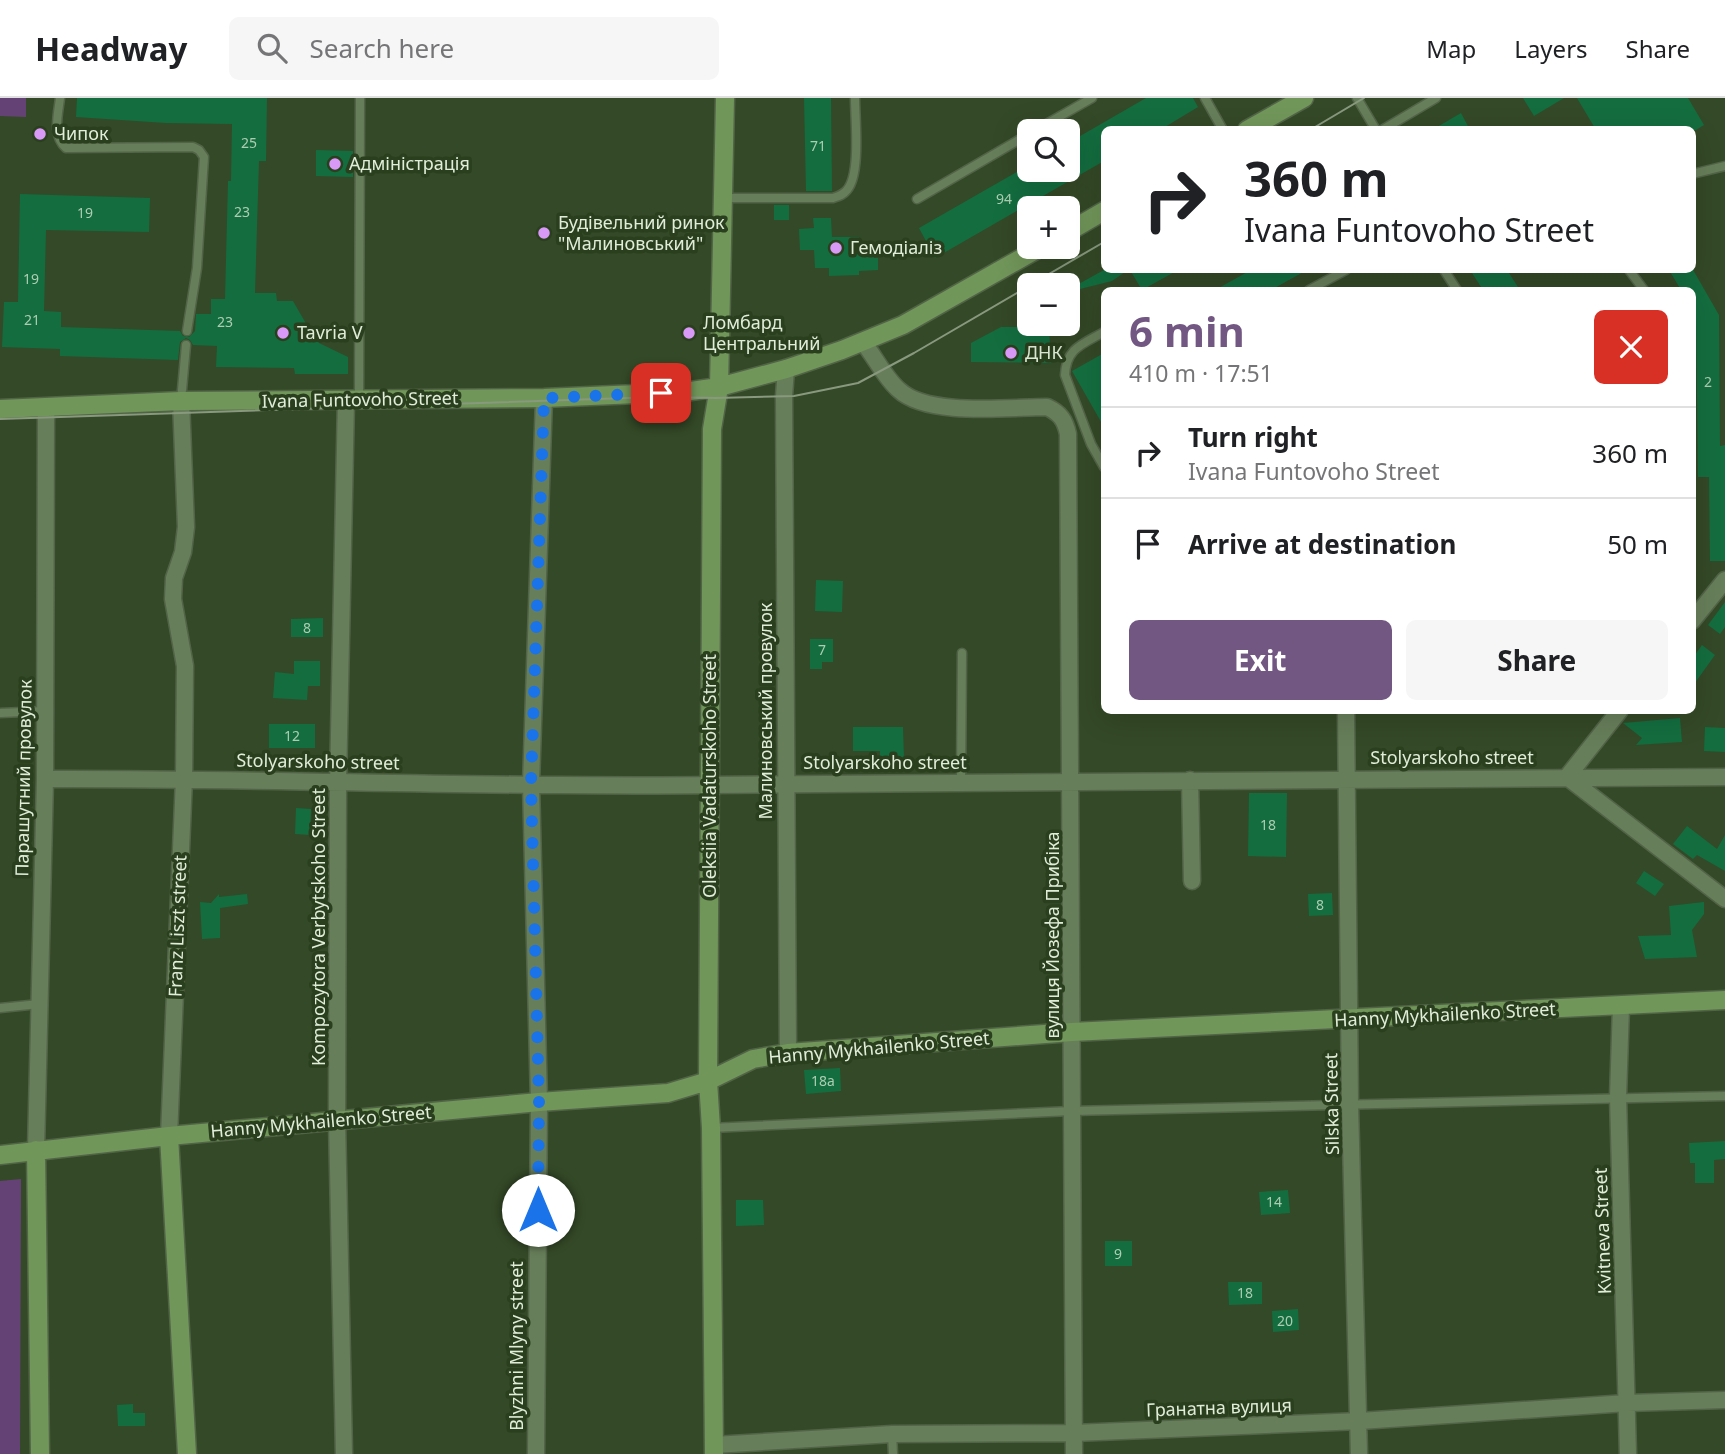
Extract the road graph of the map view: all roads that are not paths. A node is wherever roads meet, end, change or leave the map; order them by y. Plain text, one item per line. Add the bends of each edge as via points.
1 (60, 98) edge
2 (360, 98) edge
3 (725, 98) edge
4 (855, 98) edge
5 (1092, 98) edge
6 (1205, 98) edge
7 (1304, 98) edge
8 (1357, 98) edge
9 (1436, 98) edge
10 (1055, 119) edge
11 (1221, 126) edge
12 (1254, 126) edge
13 (1374, 126) edge
14 (1389, 126) edge
15 (1017, 141) edge
16 (1725, 166) edge
17 (1696, 173) edge
18 (724, 198) junction
19 (917, 199) dead end
20 (1101, 213) edge
21 (1080, 225) edge
22 (1020, 259) edge
23 (1340, 273) edge
24 (1315, 287) edge
25 (187, 331) dead end
26 (1101, 334) edge
27 (863, 342) junction
28 (186, 345) dead end
29 (786, 369) junction
30 (719, 387) junction
31 (544, 398) junction
32 (353, 400) junction
33 (181, 401) junction
34 (46, 407) junction
35 (0, 409) edge
36 (1059, 414) junction
37 (1080, 416) junction
38 (1101, 461) edge
39 (1725, 580) edge
40 (1696, 616) edge
41 (962, 653) dead end
42 (45, 710) junction
43 (0, 713) edge
44 (1346, 714) edge
45 (1617, 714) edge
46 (1567, 777) junction
47 (1725, 777) edge
48 (184, 778) junction
49 (1347, 778) junction
50 (45, 779) junction
51 (1189, 780) junction
52 (338, 782) junction
53 (961, 782) junction
54 (1072, 782) junction
55 (786, 783) junction
56 (531, 784) junction
57 (710, 785) junction
58 (1192, 881) dead end
59 (1725, 899) edge
60 (1725, 1000) edge
61 (39, 1004) junction
62 (1621, 1006) junction
63 (0, 1008) edge
64 (1350, 1019) junction
65 (1072, 1032) junction
66 (788, 1053) junction
67 (708, 1081) junction
68 (1725, 1096) edge
69 (1618, 1097) junction
70 (539, 1102) junction
71 (1350, 1105) junction
72 (1071, 1111) junction
73 (337, 1121) junction
74 (711, 1128) junction
75 (169, 1136) junction
76 (36, 1150) junction
77 (0, 1154) edge
78 (1725, 1399) edge
79 (1628, 1403) junction
80 (1360, 1421) junction
81 (1074, 1433) junction
82 (892, 1434) junction
83 (714, 1450) edge
84 (40, 1454) edge
85 (187, 1454) edge
86 (344, 1454) edge
87 (536, 1454) edge
88 (893, 1454) edge
89 (1074, 1454) edge
90 (1359, 1454) edge
91 (1628, 1454) edge

1 - 25 lane via 57,133 66,148 193,147 204,157 197,268
2 - 32 lane
3 - 18 street, Oleksiia Vadaturskoho Street
4 - 18 lane via 855,168 843,195
5 - 10 lane
6 - 11 lane
7 - 12 street
8 - 13 lane
9 - 14 lane
15 - 19 lane
16 - 17 lane
18 - 30 street, Oleksiia Vadaturskoho Street
20 - 21 street
22 - 27 street, Ivana Funtovoho Street via 903,325
23 - 24 lane
26 - 37 lane via 1077,347 1065,363 1068,389
27 - 29 street, Ivana Funtovoho Street
27 - 36 street via 898,390 914,401 936,407 1047,407
28 - 33 lane
29 - 30 street, Ivana Funtovoho Street
29 - 55 street, Малиновський провулок
30 - 31 street, Ivana Funtovoho Street
30 - 57 street, Oleksiia Vadaturskoho Street via 712,429
31 - 32 street, Ivana Funtovoho Street
31 - 56 street, Blyzhni Mlyny street
32 - 33 street, Ivana Funtovoho Street
32 - 52 street, Kompozytora Verbytskoho Street
33 - 34 street, Ivana Funtovoho Street
33 - 48 street, Franz Liszt street via 186,527 173,599 186,666
34 - 35 street, Ivana Funtovoho Street
34 - 42 street, Парашутний провулок
36 - 37 lane
36 - 54 street, вулиця Йозефа Прибіка via 1068,434
37 - 38 lane
39 - 40 street
41 - 53 lane
42 - 43 lane
42 - 50 street, Парашутний провулок
44 - 49 street, Silska Street
45 - 46 street
46 - 47 street, Stolyarskoho street
46 - 49 street, Stolyarskoho street
46 - 59 street
48 - 50 street, Stolyarskoho street
48 - 52 street, Stolyarskoho street
48 - 75 street, Franz Liszt street
49 - 51 street, Stolyarskoho street
49 - 64 street, Silska Street
50 - 61 street, Парашутний провулок
51 - 54 street, Stolyarskoho street
51 - 58 street
52 - 56 street, Stolyarskoho street
52 - 73 street, Kompozytora Verbytskoho Street
53 - 54 street, Stolyarskoho street
53 - 55 street, Stolyarskoho street
54 - 65 street, вулиця Йозефа Прибіка
55 - 57 street, Stolyarskoho street
55 - 66 street, Малиновський провулок
56 - 57 street, Stolyarskoho street
56 - 70 street, Blyzhni Mlyny street
57 - 67 street, Oleksiia Vadaturskoho Street
60 - 62 street, Hanny Mykhailenko Street
61 - 63 lane
61 - 76 street, Парашутний провулок
62 - 64 street, Hanny Mykhailenko Street
62 - 69 street, Kvitneva Street
64 - 65 street, Hanny Mykhailenko Street
64 - 71 street, Silska Street
65 - 66 street, Hanny Mykhailenko Street
65 - 72 street, вулиця Йозефа Прибіка
66 - 67 street, Hanny Mykhailenko Street via 753,1059
67 - 70 street, Hanny Mykhailenko Street via 668,1093
67 - 74 street, Oleksiia Vadaturskoho Street
68 - 69 lane
69 - 71 lane
69 - 79 street, Kvitneva Street
70 - 73 street, Hanny Mykhailenko Street
70 - 87 street, Blyzhni Mlyny street
71 - 72 lane
71 - 80 street, Silska Street
72 - 74 lane
72 - 81 street, вулиця Йозефа Прибіка
73 - 75 street, Hanny Mykhailenko Street
73 - 86 street, Kompozytora Verbytskoho Street
74 - 83 street, Oleksiia Vadaturskoho Street
75 - 76 street, Hanny Mykhailenko Street
75 - 85 street, Franz Liszt street
76 - 77 street, Hanny Mykhailenko Street
76 - 84 street
78 - 79 street, Гранатна вулиця
79 - 80 street, Гранатна вулиця
79 - 91 street, Kvitneva Street
80 - 81 street, Гранатна вулиця
80 - 90 street, Silska Street
81 - 82 street, Гранатна вулиця
81 - 89 street, вулиця Йозефа Прибіка
82 - 83 street, Гранатна вулиця
82 - 88 lane

